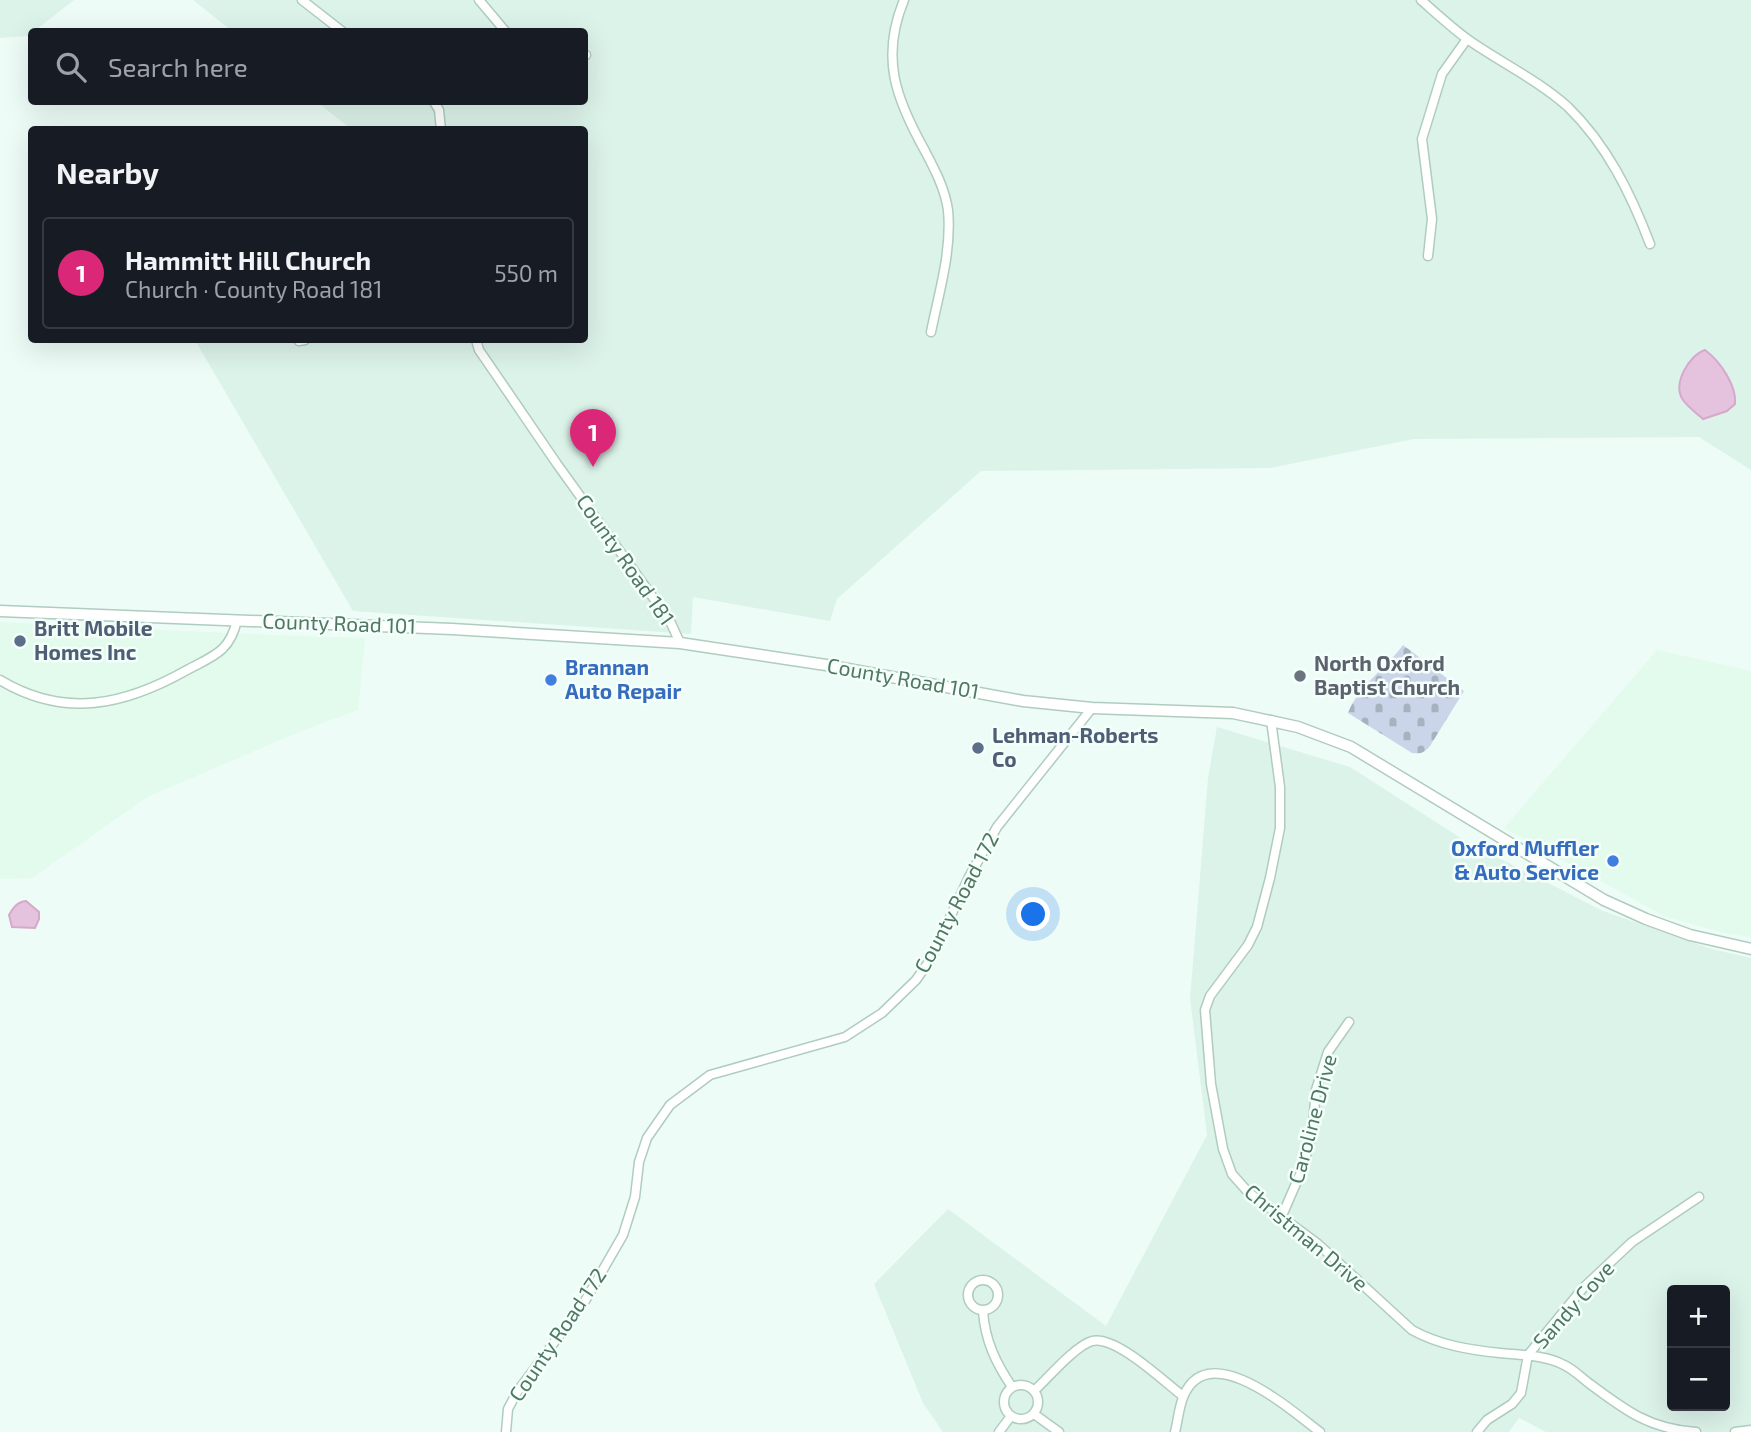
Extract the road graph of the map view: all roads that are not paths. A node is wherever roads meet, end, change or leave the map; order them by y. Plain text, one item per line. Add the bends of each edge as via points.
1 (302, 0) edge
2 (479, 0) edge
3 (904, 0) edge
4 (1421, 0) edge
5 (338, 28) edge
6 (503, 28) edge
7 (1467, 39) junction
8 (436, 105) edge
9 (441, 126) edge
10 (1650, 244) dead end
11 (1429, 256) dead end
12 (931, 331) dead end
13 (478, 343) edge
14 (0, 611) edge
15 (237, 620) junction
16 (680, 643) junction
17 (0, 680) edge
18 (1092, 708) junction
19 (1271, 720) junction
20 (1751, 948) edge
21 (1349, 1022) dead end
22 (1699, 1197) dead end
23 (1281, 1218) junction
24 (983, 1311) dead end
25 (1528, 1355) junction
26 (1012, 1387) junction
27 (1034, 1391) junction
28 (1183, 1396) junction
29 (1034, 1414) junction
30 (1011, 1416) junction
31 (1751, 1430) edge
32 (506, 1432) edge
33 (999, 1432) edge
34 (1059, 1432) edge
35 (1175, 1432) edge
36 (1320, 1432) edge
37 (1477, 1432) edge
38 (1696, 1432) edge
39 (1735, 1432) edge

1 - 5 street
2 - 6 street
3 - 12 street via 892,39 893,76 911,126 943,188 948,210 948,245
4 - 7 street
7 - 10 street via 1547,90 1588,129 1626,186
7 - 11 street via 1442,74 1422,139 1432,219
8 - 9 street
13 - 16 street, County Road 181 via 489,366 670,621
14 - 15 street, County Road 101
15 - 16 street, County Road 101
15 - 17 street via 233,638 220,652 136,695 82,704 63,702 18,691
16 - 18 street, County Road 101 via 1023,701
18 - 19 street, County Road 101 via 1222,712
18 - 32 street, County Road 172 via 997,827 930,960 883,1013 845,1037 710,1075 661,1115 647,1138 622,1235 585,1301 517,1392 508,1409
19 - 20 street, County Road 101 via 1351,747 1604,900 1690,935
19 - 23 street, Christman Drive via 1280,828 1270,878 1257,927 1210,996 1205,1018 1211,1084 1232,1174
21 - 23 street, Caroline Drive via 1328,1052 1316,1090 1312,1135
22 - 25 street, Sandy Cove via 1632,1242 1583,1288
23 - 25 street, Christman Drive via 1318,1244 1412,1330 1430,1340
24 - 26 street via 991,1352
25 - 37 street, Sandy Cove via 1521,1393
25 - 38 street, Christman Drive via 1563,1364 1644,1421
26 - 27 street
26 - 30 street via 1004,1402
27 - 28 street via 1077,1350 1101,1340 1117,1346
27 - 29 street via 1038,1400
28 - 35 street
28 - 36 street via 1201,1378 1226,1375 1261,1388
29 - 30 street via 1020,1420
29 - 34 street
30 - 33 street
31 - 39 street

